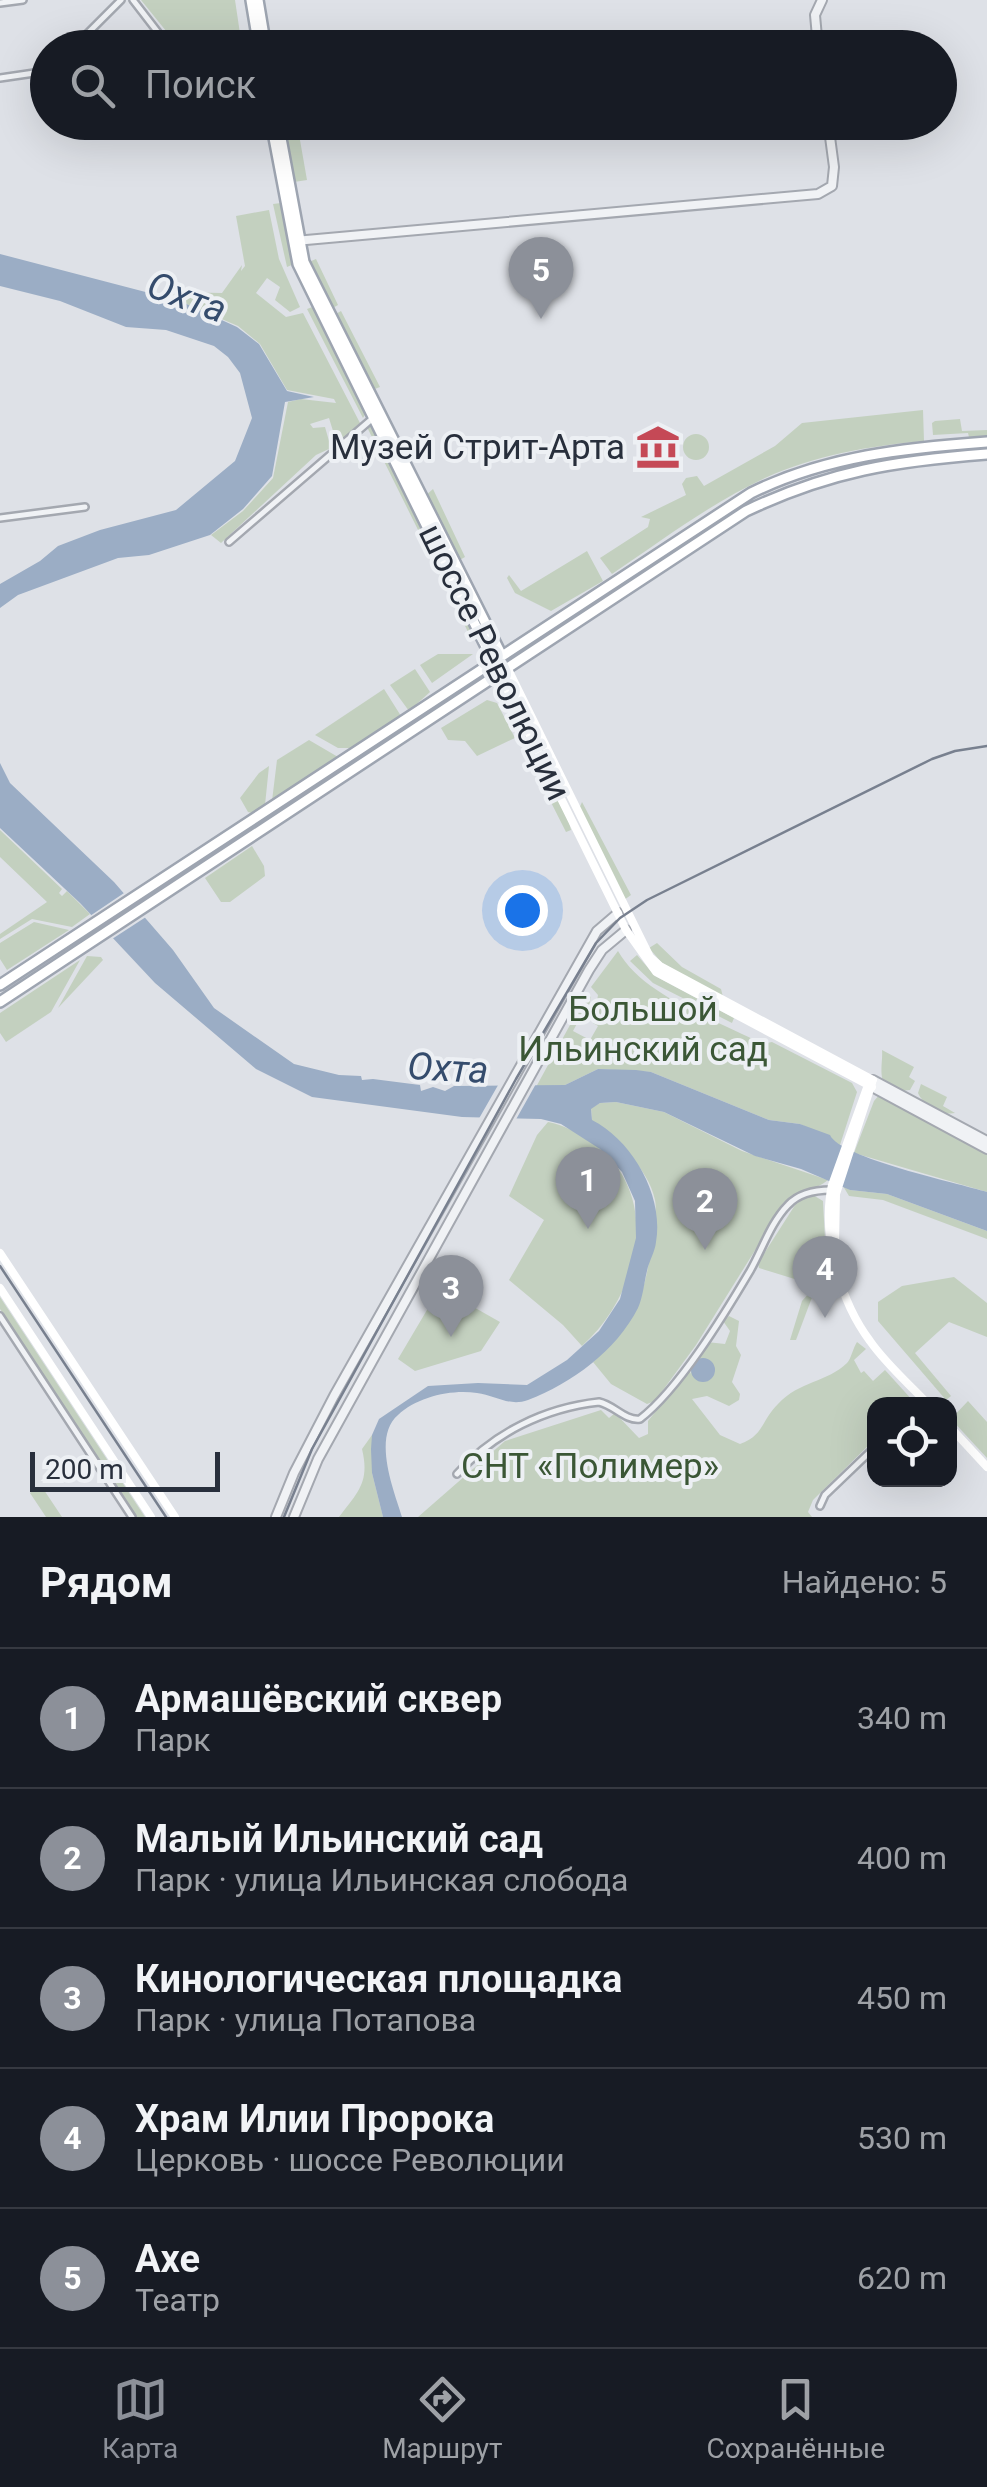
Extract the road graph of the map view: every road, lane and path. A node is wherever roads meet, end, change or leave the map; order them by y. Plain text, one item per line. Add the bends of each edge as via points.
1 (22, 0) edge
2 (120, 0) edge
3 (133, 0) edge
4 (255, 0) edge
5 (822, 0) edge
6 (0, 4) edge
7 (90, 30) edge
8 (156, 30) edge
9 (260, 30) edge
10 (816, 30) edge
11 (30, 74) edge
12 (0, 78) edge
13 (278, 140) edge
14 (830, 140) edge
15 (294, 242) junction
16 (377, 415) junction
17 (987, 442) edge
18 (987, 454) edge
19 (85, 507) dead end
20 (0, 518) edge
21 (229, 542) dead end
22 (497, 657) junction
23 (503, 670) junction
24 (143, 891) junction
25 (152, 902) junction
26 (618, 913) junction
27 (628, 917) junction
28 (94, 923) junction
29 (626, 930) junction
30 (103, 934) junction
31 (0, 985) edge
32 (0, 1002) edge
33 (870, 1084) junction
34 (987, 1141) edge
35 (987, 1149) edge
36 (833, 1187) junction
37 (0, 1253) edge
38 (0, 1288) edge
39 (0, 1316) edge
40 (919, 1397) edge
41 (957, 1435) edge
42 (867, 1455) edge
43 (987, 1468) edge
44 (457, 1474) dead end
45 (820, 1506) dead end
46 (132, 1517) edge
47 (151, 1517) edge
48 (175, 1517) edge
49 (276, 1517) edge
50 (294, 1517) edge

1 - 6 street
2 - 7 street
3 - 8 street
4 - 9 main road
5 - 10 street
11 - 12 street
13 - 15 main road, шоссе Революции
14 - 15 street via 834,177 818,194
15 - 16 main road, шоссе Революции via 298,264
16 - 21 street
16 - 22 main road, шоссе Революции
17 - 22 main road via 868,454 771,482
18 - 23 main road via 877,465 780,494
19 - 20 street
22 - 23 main road, шоссе Революции
22 - 24 main road
23 - 25 main road
23 - 26 main road, шоссе Революции
23 - 27 main road, шоссе Революции
24 - 25 main road
24 - 28 main road
25 - 30 main road
26 - 27 main road
26 - 29 main road, шоссе Революции
26 - 49 street via 590,943 486,1124 316,1430
27 - 29 main road
27 - 33 main road, шоссе Революции via 660,966
28 - 30 main road
28 - 31 main road
29 - 33 main road, шоссе Революции via 656,972
29 - 50 street via 596,960 527,1080 318,1459
30 - 32 main road
33 - 34 street
33 - 35 street
33 - 36 main road
36 - 40 main road via 834,1248 843,1285 862,1329
36 - 44 street via 803,1194 785,1208 736,1294 640,1419 599,1402 542,1416 508,1430
37 - 48 main road
38 - 47 main road
39 - 46 street
41 - 43 main road
42 - 45 street

